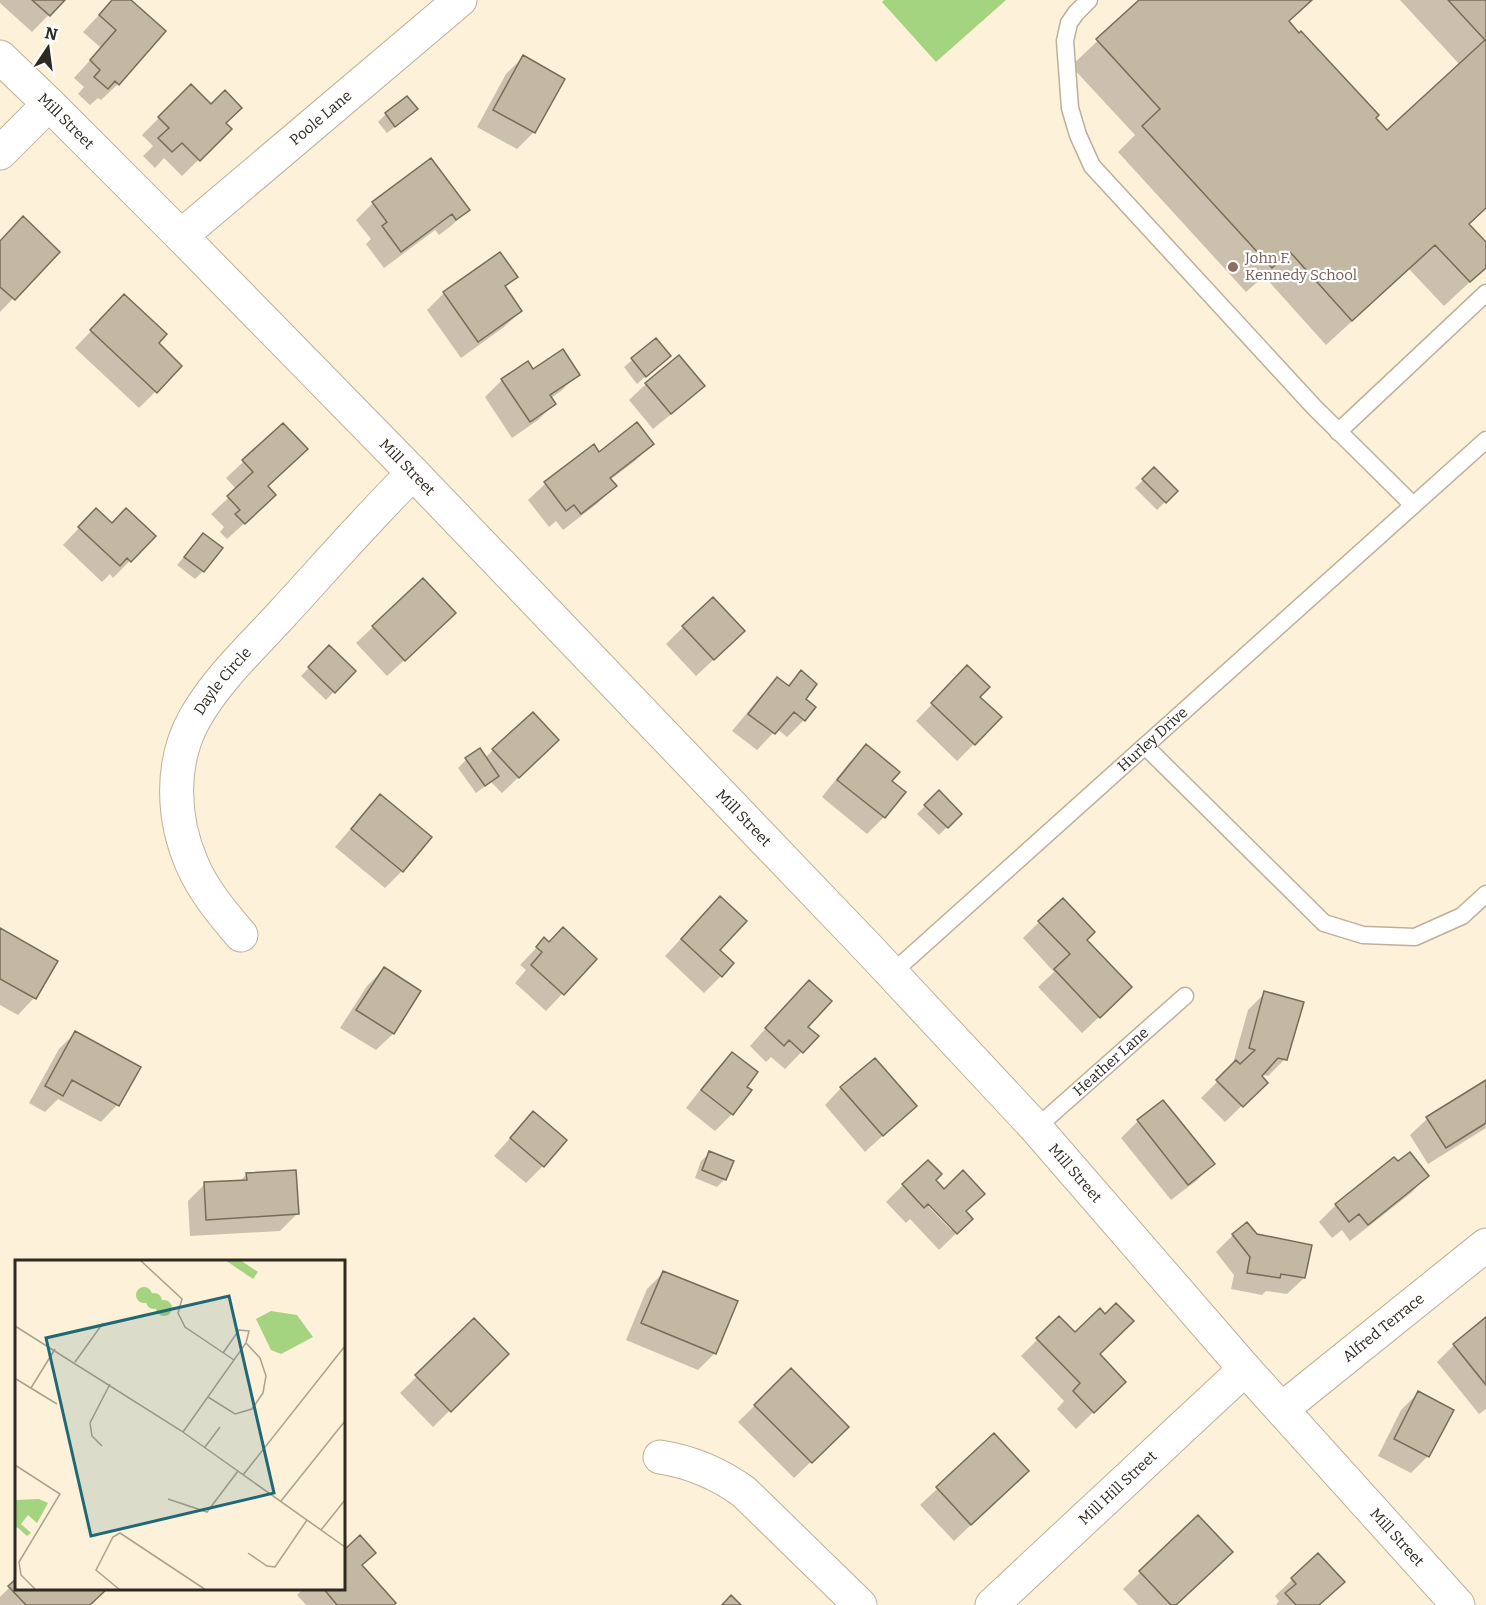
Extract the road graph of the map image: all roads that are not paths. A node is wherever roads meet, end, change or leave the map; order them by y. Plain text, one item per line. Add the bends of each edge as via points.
1 (460, 0) edge
2 (1089, 0) edge
3 (0, 57) edge
4 (49, 104) junction
5 (0, 153) edge
6 (181, 236) junction
7 (1486, 293) edge
8 (1338, 432) junction
9 (1486, 440) edge
10 (413, 473) junction
11 (1413, 505) junction
12 (1145, 746) junction
13 (1486, 894) edge
14 (241, 935) dead end
15 (892, 973) junction
16 (1185, 996) dead end
17 (1036, 1128) junction
18 (1486, 1245) edge
19 (1245, 1369) junction
20 (1282, 1409) junction
21 (660, 1457) dead end
22 (860, 1605) edge
23 (992, 1605) edge
24 (1458, 1605) edge

1 - 6 street, Poole Lane
2 - 8 lane via 1069,24 1065,41 1070,108 1092,166
3 - 4 street, Mill Street
4 - 5 street
4 - 6 street, Mill Street
6 - 10 street, Mill Street
7 - 8 lane
8 - 11 lane
9 - 11 lane, Hurley Drive
10 - 14 street, Dayle Circle via 218,685 186,736 176,794 183,838 203,885
10 - 15 street, Mill Street
11 - 12 lane, Hurley Drive
12 - 13 lane via 1324,923 1363,935 1415,937 1462,916
12 - 15 lane, Hurley Drive
15 - 17 street, Mill Street
16 - 17 lane, Heather Lane
17 - 19 street, Mill Street
18 - 20 street, Alfred Terrace
19 - 20 street, Mill Street
19 - 23 street, Mill Hill Street
20 - 24 street, Mill Street
21 - 22 street via 703,1468 744,1492

